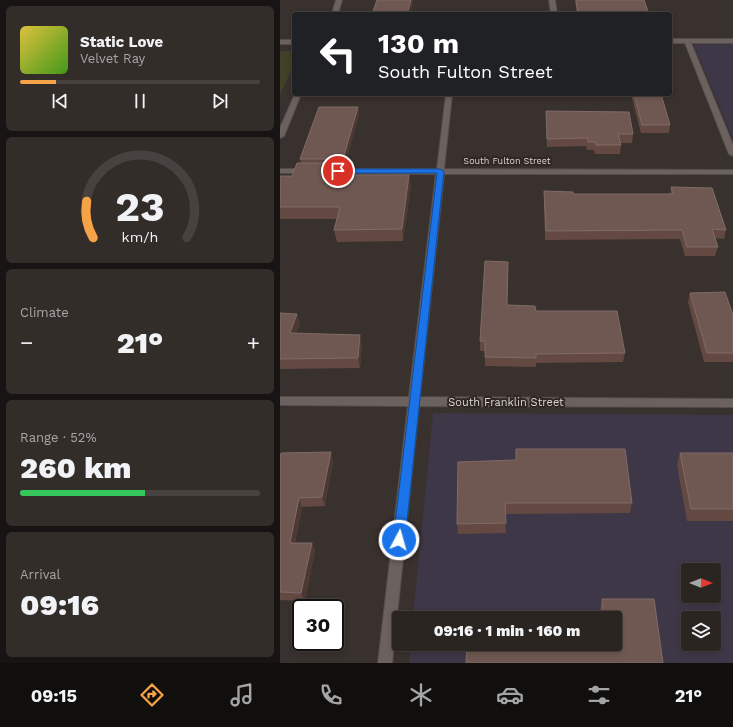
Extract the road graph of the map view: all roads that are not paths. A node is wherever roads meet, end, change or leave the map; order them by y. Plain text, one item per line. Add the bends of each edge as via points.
1 (339, 0) edge
2 (552, 0) edge
3 (336, 12) edge
4 (554, 12) edge
5 (687, 41) junction
6 (733, 41) edge
7 (280, 42) edge
8 (292, 42) edge
9 (672, 42) edge
10 (297, 96) edge
11 (449, 96) edge
12 (280, 136) edge
13 (733, 154) edge
14 (280, 171) edge
15 (440, 171) junction
16 (733, 172) edge
17 (280, 401) edge
18 (415, 402) junction
19 (733, 403) edge
20 (385, 663) edge

1 - 3 street
2 - 4 street
5 - 6 street
5 - 9 street
5 - 13 street
7 - 8 street
10 - 12 street
11 - 15 street
14 - 15 street, South Fulton Street
15 - 16 street, South Fulton Street
15 - 18 street
17 - 18 street, South Franklin Street
18 - 19 street, South Franklin Street
18 - 20 street

